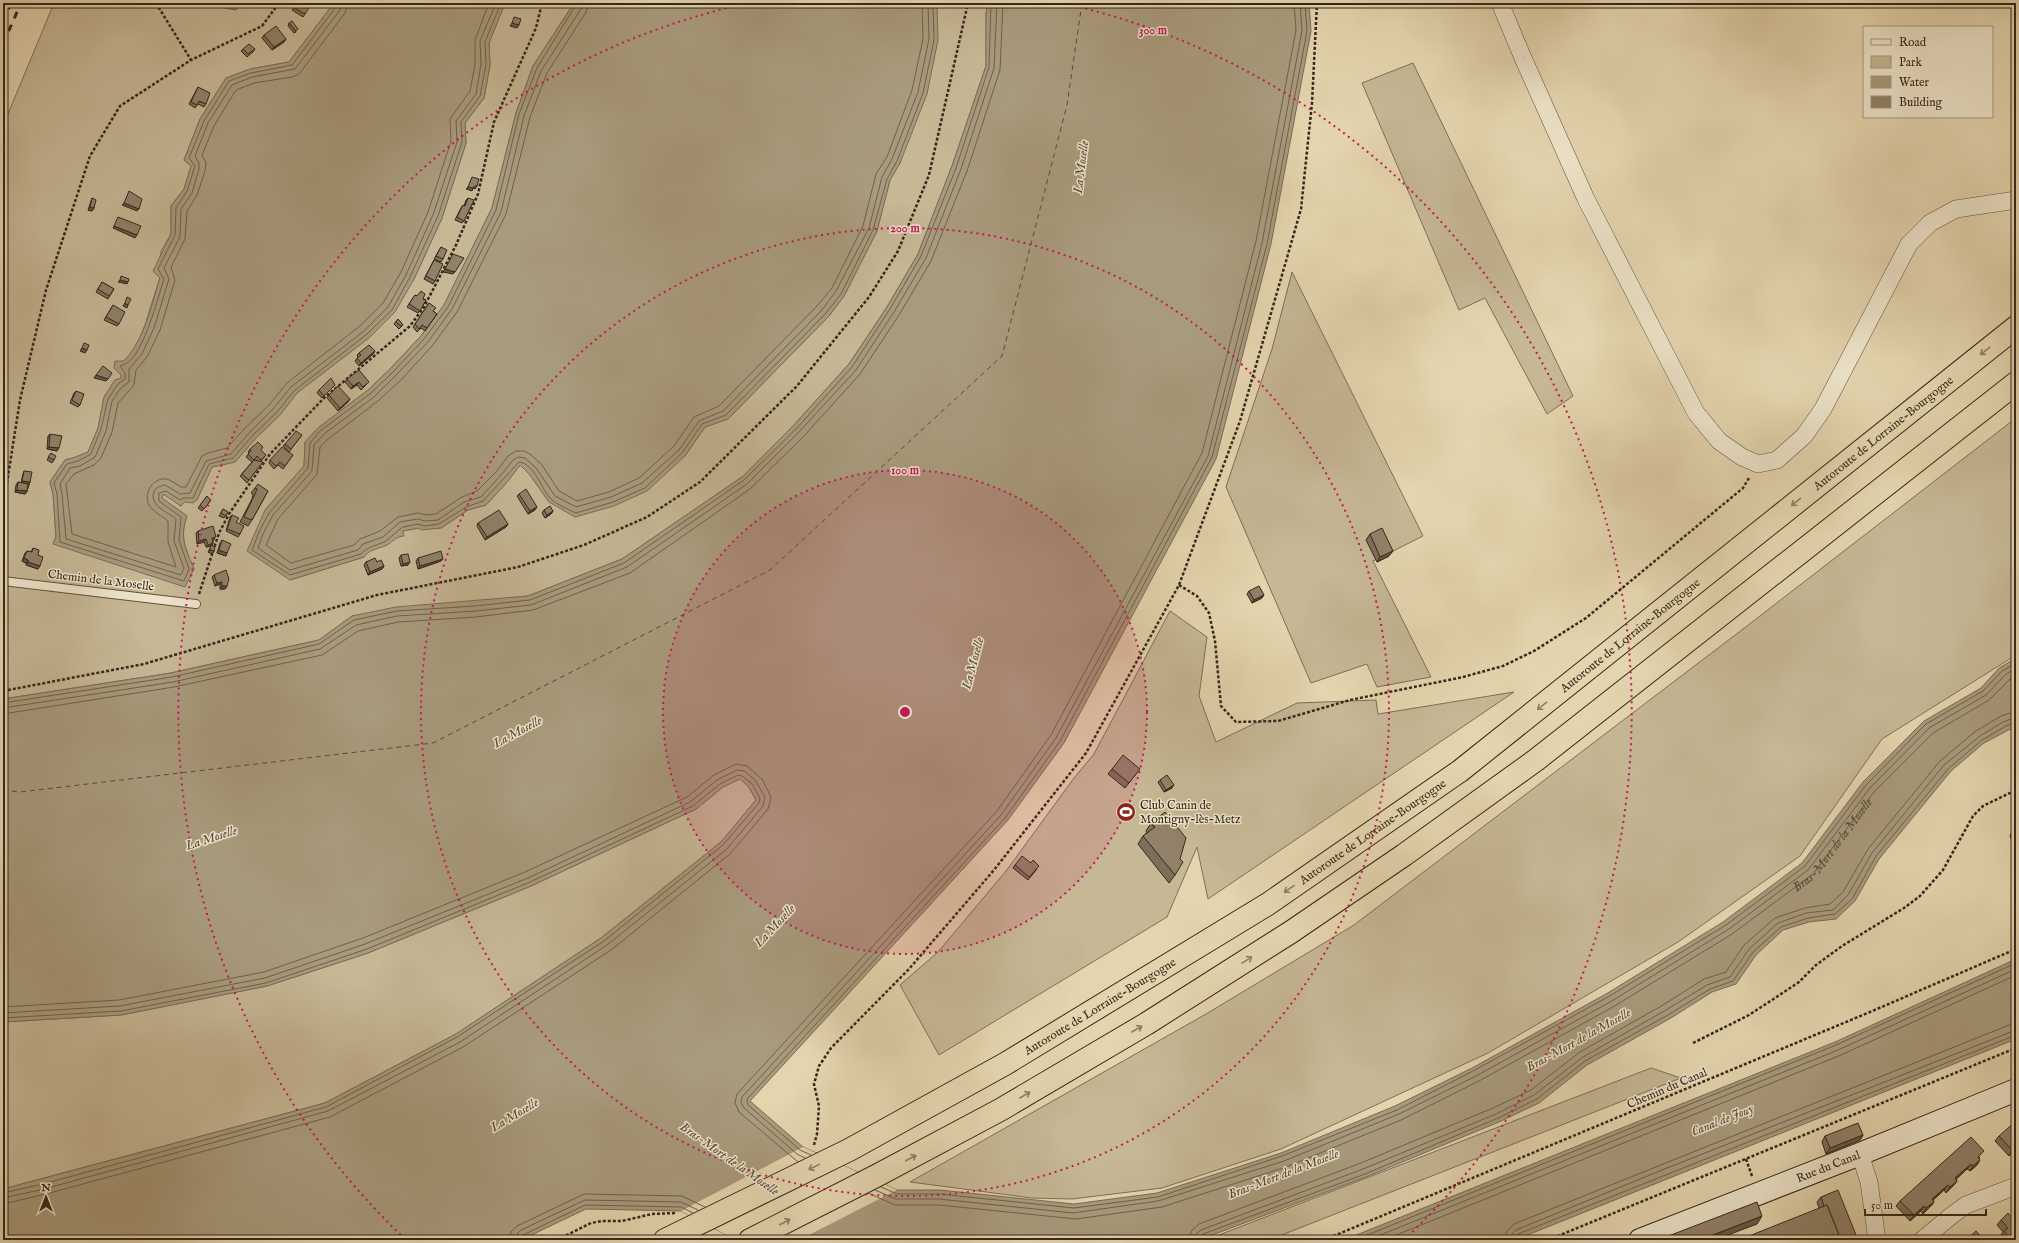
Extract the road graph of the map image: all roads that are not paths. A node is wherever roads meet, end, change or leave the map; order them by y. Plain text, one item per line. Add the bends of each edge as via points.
1 (1500, 3) edge
2 (2016, 200) edge
3 (2016, 327) edge
4 (2016, 383) edge
5 (3, 581) edge
6 (196, 604) road end
7 (2016, 1090) edge
8 (1860, 1154) junction
9 (2016, 1186) edge
10 (665, 1240) edge
11 (750, 1240) edge
12 (1640, 1240) edge
13 (1877, 1240) edge
14 (1922, 1240) edge

1 - 2 street via 1586,199 1696,412 1719,441 1742,457 1758,464 1777,460 1804,436 1824,408 1909,244 1930,223 1956,209
3 -> 10 highway, Autoroute de Lorraine-Bourgogne via 1460,771 1268,904 1005,1064 849,1150
11 -> 4 highway via 1000,1110 1146,1024 1291,932 1536,760
5 - 6 lane, Chemin de la Moselle
7 - 8 street, Rue du Canal
8 - 12 street, Rue du Canal
8 - 13 street via 1869,1182
9 - 14 street via 1966,1205

